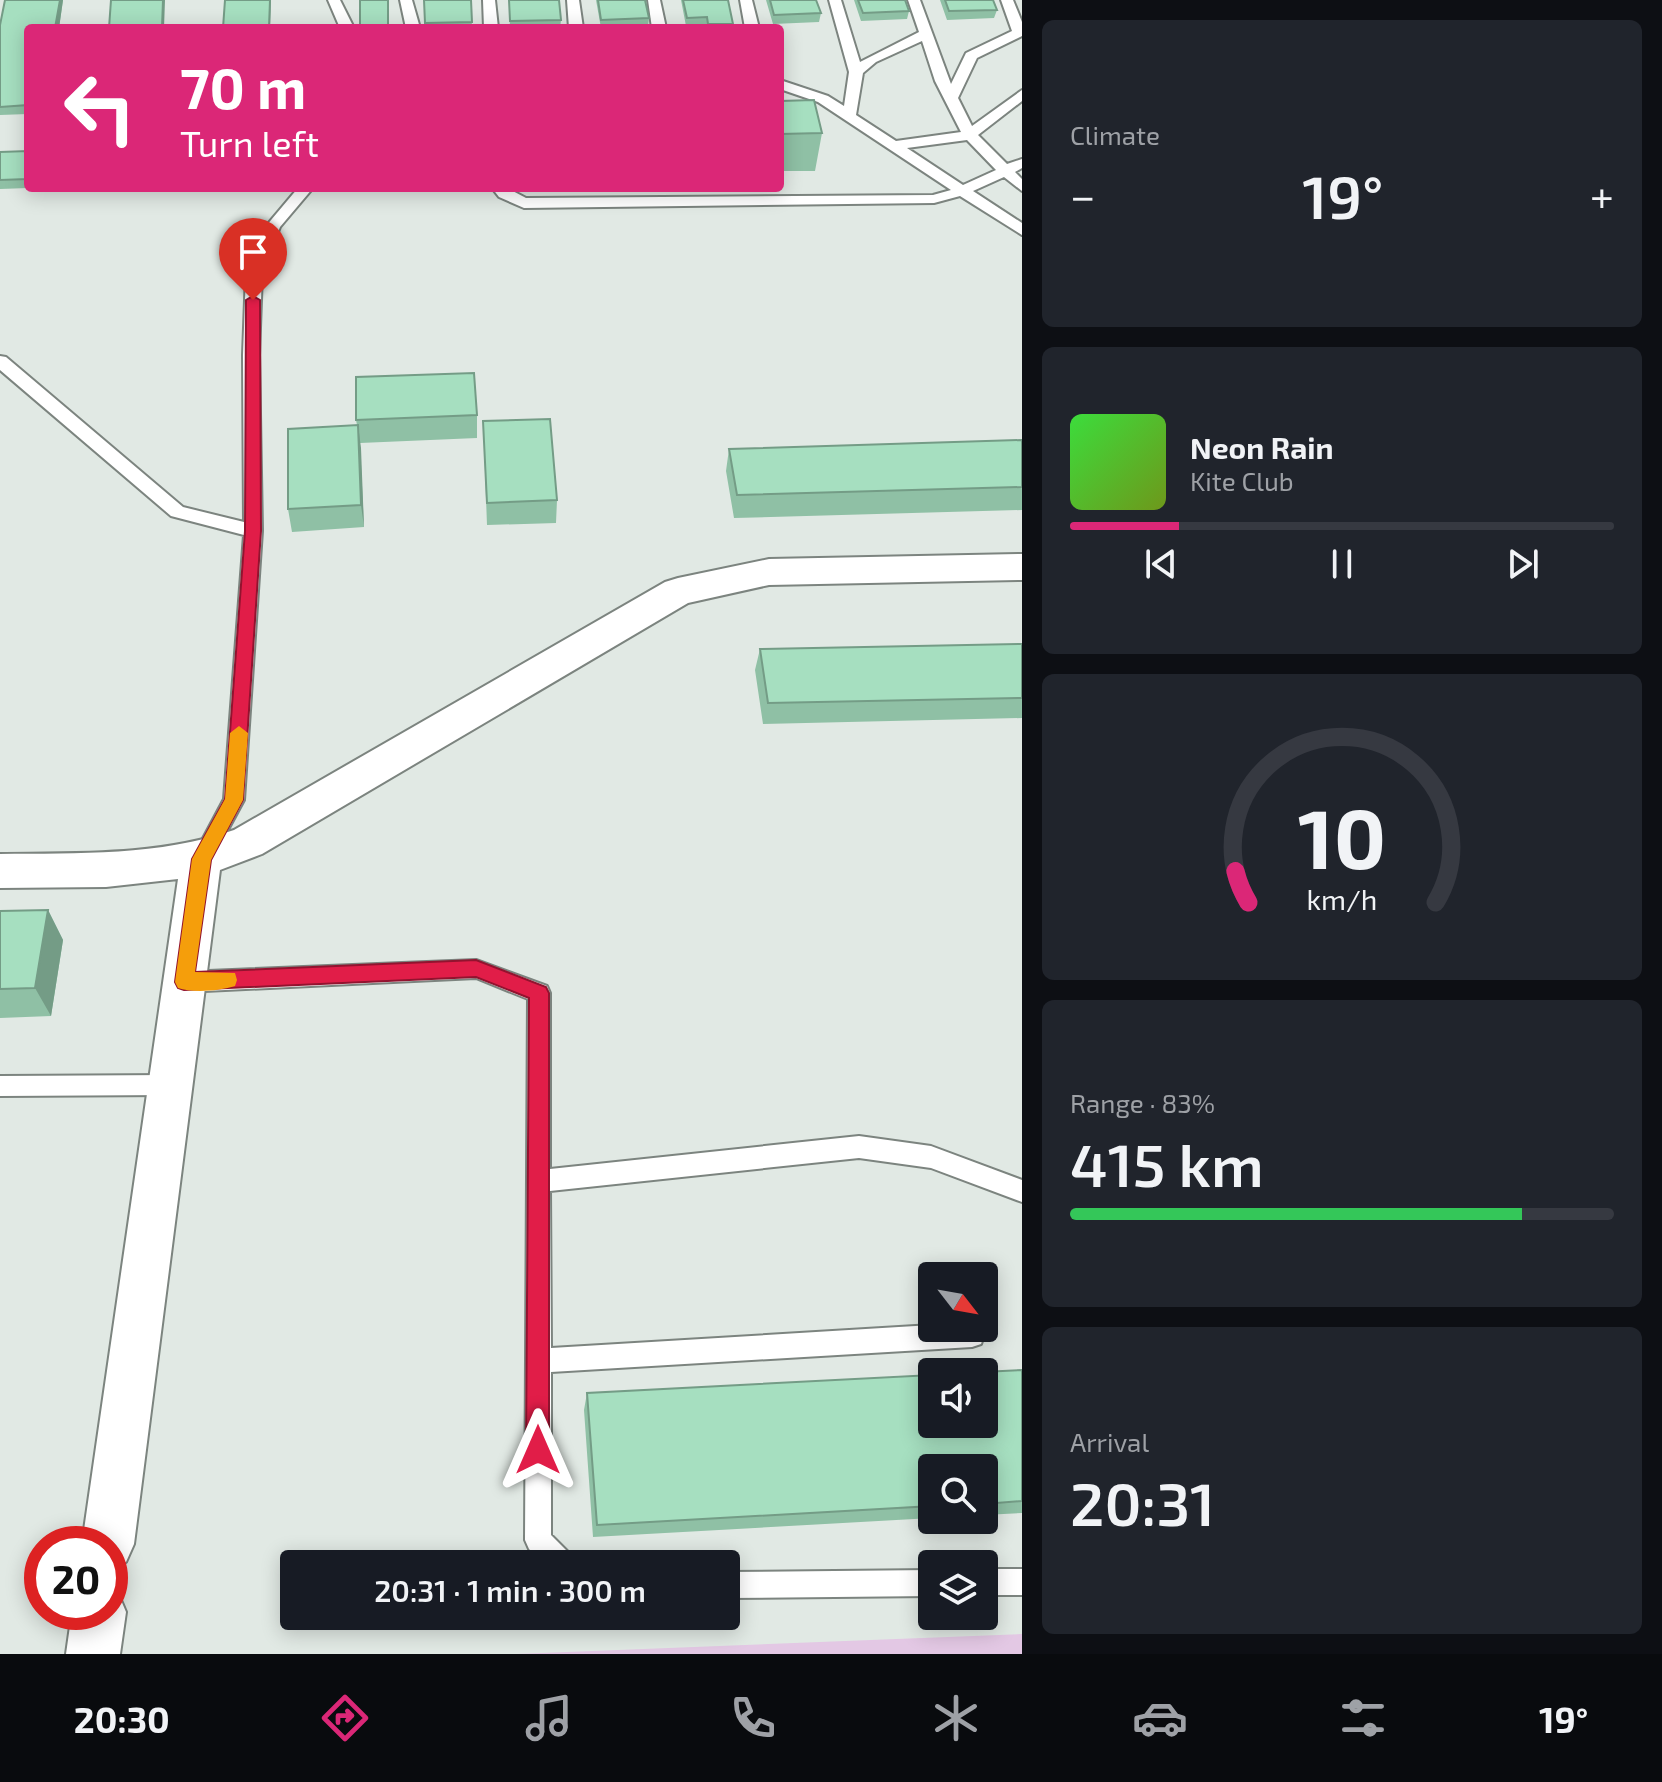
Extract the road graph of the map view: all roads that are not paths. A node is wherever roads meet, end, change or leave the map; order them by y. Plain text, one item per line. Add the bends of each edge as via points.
1 (334, 0) edge
2 (406, 0) edge
3 (489, 0) edge
4 (573, 0) edge
5 (654, 0) edge
6 (746, 0) edge
7 (835, 0) edge
8 (914, 0) edge
9 (1007, 0) edge
10 (345, 24) edge
11 (412, 24) edge
12 (491, 24) edge
13 (576, 24) edge
14 (658, 24) edge
15 (751, 24) edge
16 (1020, 31) edge
17 (926, 34) junction
18 (856, 72) junction
19 (784, 84) edge
20 (1022, 94) edge
21 (951, 98) junction
22 (849, 116) junction
23 (970, 135) junction
24 (896, 145) junction
25 (1022, 163) edge
26 (1005, 170) junction
27 (1022, 187) edge
28 (962, 191) junction
29 (306, 192) edge
30 (502, 192) edge
31 (1022, 230) edge
32 (0, 361) edge
33 (253, 531) junction
34 (1022, 567) edge
35 (201, 859) junction
36 (0, 871) edge
37 (184, 982) junction
38 (171, 1085) junction
39 (0, 1086) edge
40 (539, 1181) junction
41 (1022, 1191) edge
42 (918, 1338) edge
43 (537, 1361) junction
44 (110, 1526) edge
45 (548, 1550) edge
46 (998, 1582) edge
47 (1022, 1582) edge
48 (918, 1583) edge
49 (740, 1585) edge
50 (96, 1630) edge
51 (93, 1654) edge

1 - 10 lane
2 - 11 lane
3 - 12 lane
4 - 13 lane
5 - 14 lane
6 - 15 lane
7 - 18 lane
8 - 17 lane
9 - 16 lane
16 - 21 lane via 971,56
17 - 18 lane via 871,59
17 - 21 lane
18 - 22 lane
19 - 22 lane
20 - 23 lane
21 - 23 lane
22 - 24 lane
23 - 24 lane
23 - 26 lane
24 - 28 lane
25 - 26 lane
26 - 27 lane
26 - 28 lane
28 - 30 lane via 934,199 524,203
28 - 31 lane
29 - 33 lane via 273,226 254,273
32 - 33 lane via 177,512
33 - 35 lane via 234,800
34 - 35 street via 769,572 678,592 248,842
35 - 36 street via 106,870
35 - 37 street
37 - 38 street
37 - 40 lane via 476,969 539,993
38 - 39 lane
38 - 44 street
40 - 41 lane via 859,1147 931,1157
40 - 43 lane
42 - 43 lane
43 - 45 lane via 538,1540
46 - 47 lane
48 - 49 lane
50 - 51 street

